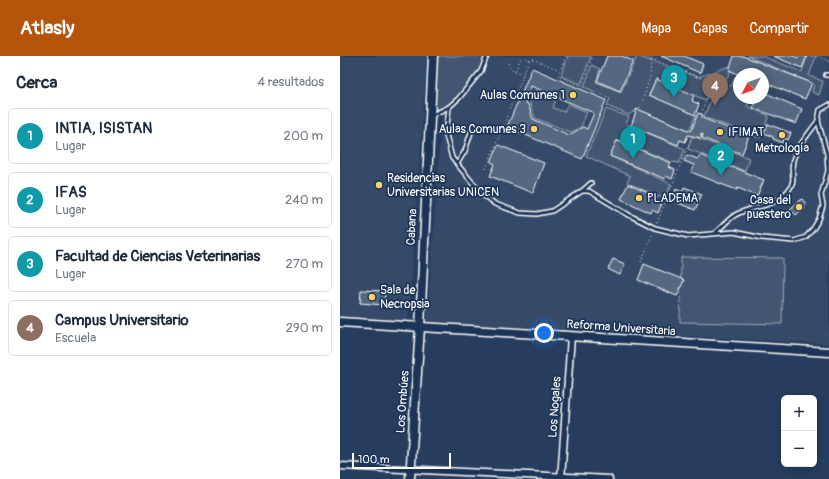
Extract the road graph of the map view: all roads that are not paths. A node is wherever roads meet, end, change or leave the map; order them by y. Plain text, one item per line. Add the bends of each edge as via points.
1 (433, 56) edge
2 (487, 56) edge
3 (829, 105) edge
4 (449, 107) junction
5 (430, 116) junction
6 (818, 121) junction
7 (473, 126) dead end
8 (457, 164) junction
9 (591, 183) dead end
10 (582, 191) junction
11 (604, 194) dead end
12 (605, 201) junction
13 (716, 232) junction
14 (340, 322) edge
15 (420, 327) junction
16 (570, 336) junction
17 (829, 352) edge
18 (340, 466) edge
19 (411, 469) junction
20 (561, 478) edge
21 (410, 479) edge
22 (608, 479) edge

1 - 5 street, Cabana
2 - 4 lane via 481,71
3 - 6 lane via 820,110
4 - 5 lane
4 - 8 lane via 446,134 452,158
5 - 15 street, Cabana
6 - 13 lane via 793,159 793,182 785,195 777,201 730,218
6 - 13 lane via 827,154 828,171 821,194 823,206 819,219 806,237 794,241 734,232
7 - 8 lane via 465,151
8 - 10 lane via 482,194 495,204 520,213 537,214 552,211
9 - 10 lane
10 - 12 lane via 589,191
11 - 12 lane
12 - 13 lane via 655,228 688,236
14 - 15 street, Reforma Universitaria
15 - 16 street, Reforma Universitaria
15 - 19 street, Los Ombúes
16 - 17 street, Reforma Universitaria
16 - 20 street, Los Nogales
18 - 19 street
19 - 20 street
19 - 21 street, Los Ombúes
20 - 22 street

